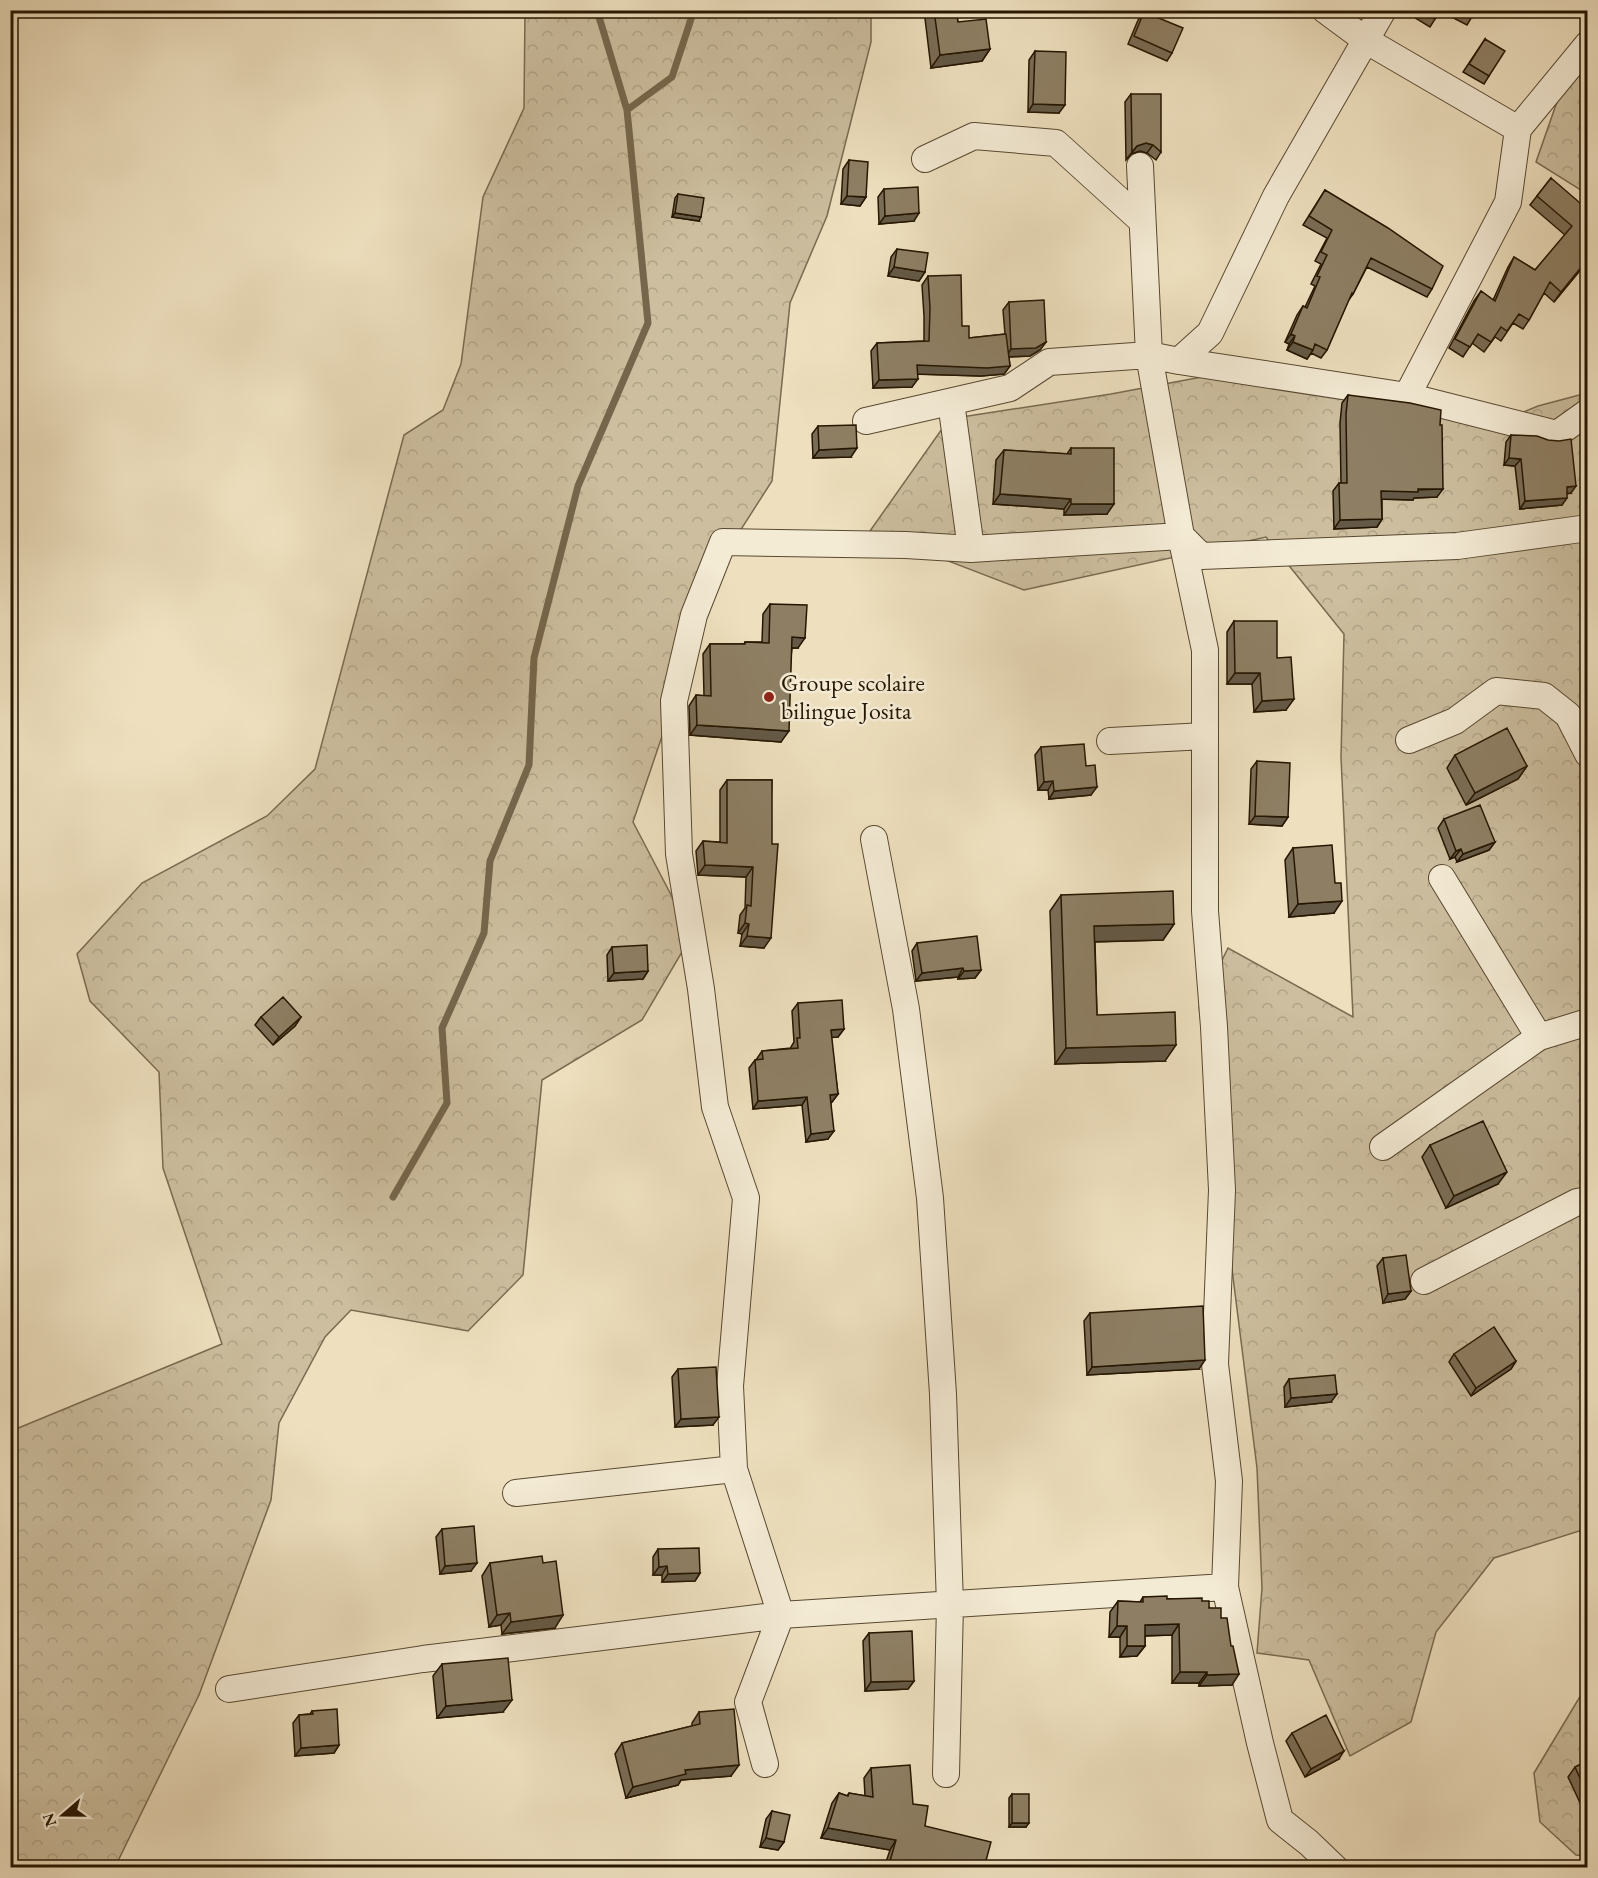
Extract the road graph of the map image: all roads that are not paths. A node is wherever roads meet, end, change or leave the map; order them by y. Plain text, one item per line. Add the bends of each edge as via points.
1 (1325, 10) edge
2 (1383, 10) edge
3 (1367, 41) junction
4 (1587, 44) edge
5 (1518, 129) junction
6 (925, 159) dead end
7 (1140, 166) dead end
8 (1142, 221) junction
9 (1149, 355) junction
10 (1179, 361) junction
11 (1407, 396) junction
12 (951, 402) junction
13 (1587, 412) edge
14 (866, 421) dead end
15 (1587, 528) edge
16 (1181, 536) junction
17 (971, 549) junction
18 (1205, 736) junction
19 (1409, 740) dead end
20 (1110, 741) dead end
21 (1587, 754) edge
22 (874, 839) dead end
23 (1442, 878) dead end
24 (1587, 1022) edge
25 (1539, 1037) junction
26 (1383, 1147) dead end
27 (1587, 1200) edge
28 (1424, 1281) dead end
29 (734, 1469) junction
30 (516, 1492) dead end
31 (1225, 1587) junction
32 (950, 1605) junction
33 (781, 1615) junction
34 (229, 1689) dead end
35 (765, 1764) dead end
36 (946, 1774) dead end
37 (1335, 1868) edge

1 - 3 street
2 - 3 street
3 - 5 street
3 - 10 street via 1276,196 1210,333
4 - 5 street
5 - 11 street via 1508,202
6 - 8 street via 974,136 1056,143
7 - 8 street
8 - 9 street
9 - 10 street
9 - 12 street via 1049,362 1010,388
9 - 16 street
10 - 11 street
11 - 13 street via 1557,434
12 - 14 street
12 - 17 street
15 - 16 street via 1457,546 1201,556
16 - 17 street
16 - 18 street via 1205,650
17 - 29 street via 906,544 723,542 694,615 674,701 679,854 715,1107 746,1198 730,1386
18 - 20 street
18 - 31 street via 1205,911 1222,1190 1215,1364 1229,1481
19 - 21 street via 1455,721 1496,691 1544,696 1568,715
22 - 32 street via 906,1009 930,1198 943,1394
23 - 25 street
24 - 25 street
25 - 26 street
27 - 28 street
29 - 30 street
29 - 33 street
31 - 32 street
31 - 37 street via 1280,1821
32 - 33 street
32 - 36 street
33 - 34 street via 423,1659
33 - 35 street via 748,1702

